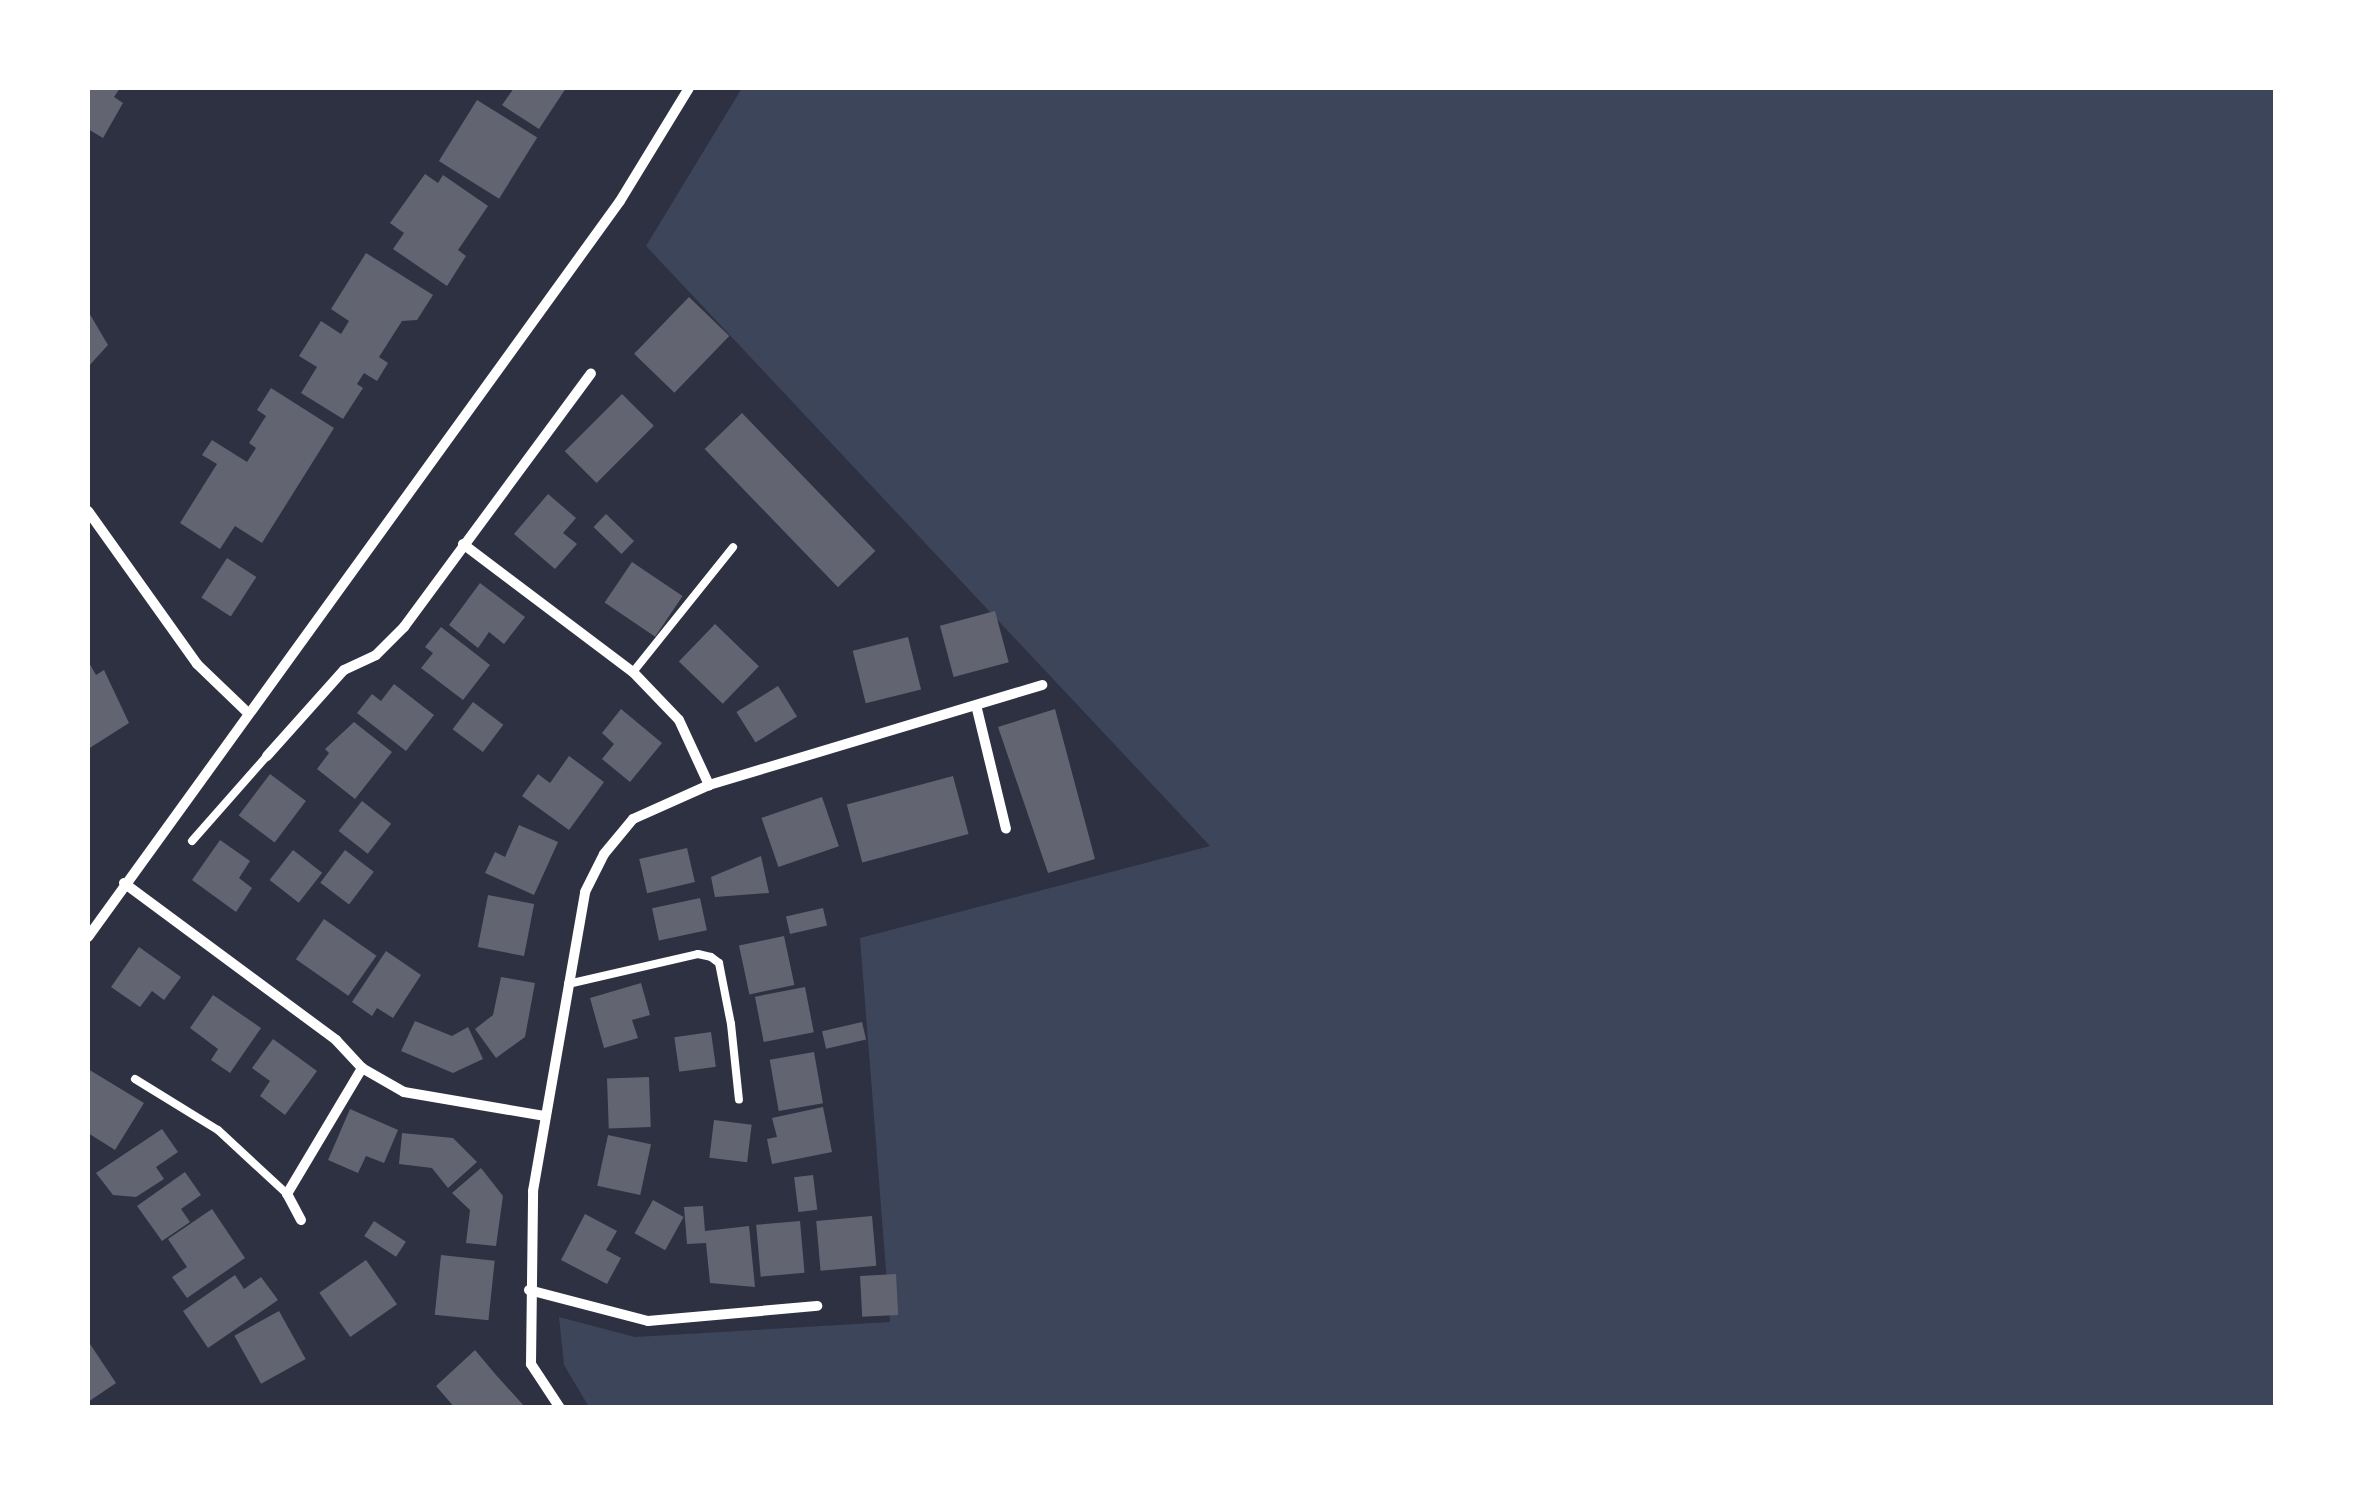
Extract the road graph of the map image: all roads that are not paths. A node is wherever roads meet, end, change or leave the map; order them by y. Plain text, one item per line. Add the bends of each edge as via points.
1 (689, 88) edge
2 (590, 373) dead end
3 (88, 510) edge
4 (463, 544) junction
5 (733, 547) dead end
6 (633, 672) junction
7 (1042, 686) dead end
8 (977, 710) junction
9 (246, 711) junction
10 (266, 756) joint
11 (709, 785) junction
12 (1006, 829) dead end
13 (192, 841) dead end
14 (124, 883) junction
15 (88, 937) edge
16 (566, 984) junction
17 (362, 1068) junction
18 (135, 1079) dead end
19 (739, 1100) dead end
20 (544, 1116) junction
21 (287, 1194) junction
22 (302, 1220) dead end
23 (529, 1290) junction
24 (817, 1306) dead end
25 (560, 1408) edge

1 - 9 street via 620,201
2 - 4 street
3 - 9 street via 197,664
4 - 6 street
4 - 10 street via 404,627 376,654 344,670
5 - 6 lane
6 - 11 street via 679,720
7 - 8 street
8 - 11 street
8 - 12 street
9 - 14 street
10 - 13 lane
11 - 16 street via 633,819 604,854 585,892
14 - 15 street
14 - 17 street via 336,1040
16 - 19 lane via 698,954 711,957 732,1024
16 - 20 street
17 - 20 street via 420,1097
17 - 21 street
18 - 21 lane via 218,1130
20 - 23 street
21 - 22 street
23 - 24 street via 648,1320
23 - 25 street via 530,1364

